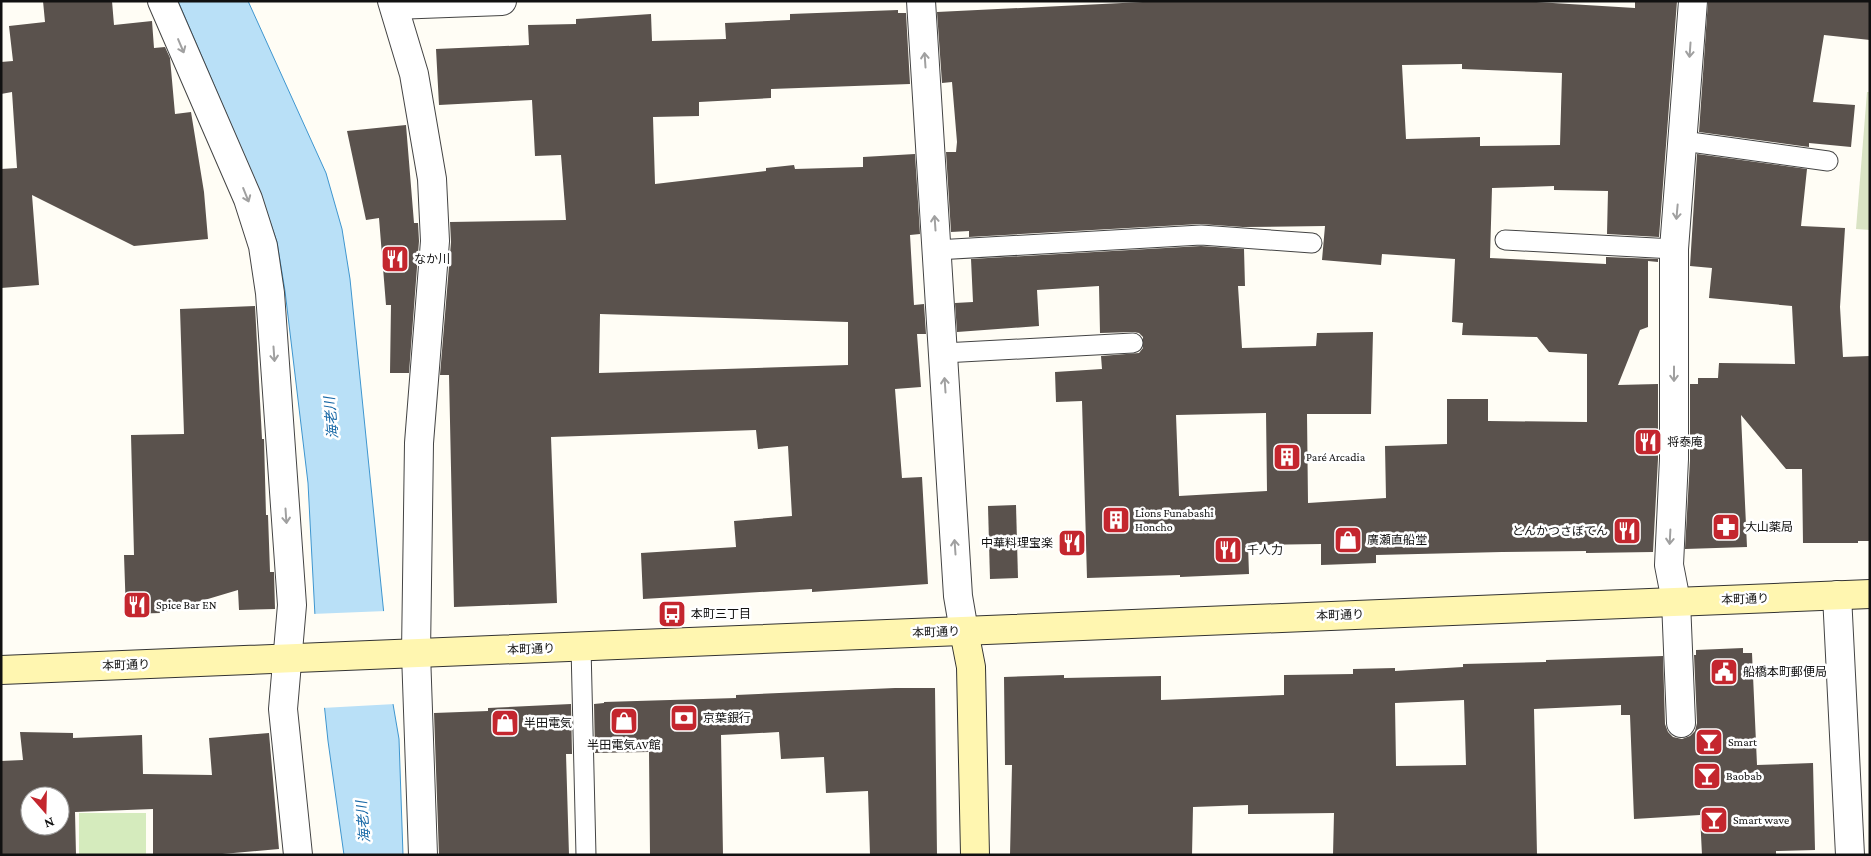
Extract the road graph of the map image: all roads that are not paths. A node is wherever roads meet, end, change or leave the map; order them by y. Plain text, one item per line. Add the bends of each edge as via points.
1 (162, 1) edge
2 (502, 1) edge
3 (921, 1) edge
4 (1693, 1) edge
5 (393, 3) edge
6 (1683, 141) junction
7 (1828, 161) dead end
8 (1504, 240) dead end
9 (1312, 242) dead end
10 (1674, 249) junction
11 (936, 250) junction
12 (1133, 343) dead end
13 (943, 353) junction
14 (1870, 594) edge
15 (1837, 595) junction
16 (1676, 601) junction
17 (964, 631) junction
18 (581, 647) junction
19 (408, 654) junction
20 (300, 658) junction
21 (1, 670) edge
22 (1681, 723) dead end
23 (298, 855) edge
24 (423, 855) edge
25 (586, 855) edge
26 (975, 855) edge
27 (1850, 855) edge

1 -> 20 street via 248,199 263,246 270,293 292,605
2 - 5 street
11 -> 3 street
4 -> 6 street
5 - 19 street via 414,74 432,179 435,241 419,443
6 - 7 lane
6 -> 10 street
8 - 10 lane
9 - 11 lane via 1201,235
10 -> 16 street via 1674,459 1668,565
11 - 13 street
12 - 13 lane
17 -> 13 street via 958,596
14 - 15 street, 本町通り
15 - 16 street, 本町通り
15 - 27 street
16 - 17 street, 本町通り
16 - 22 street
17 - 18 street, 本町通り
17 - 26 street via 971,667
18 - 19 street, 本町通り
18 - 25 lane
19 - 20 street, 本町通り
19 - 24 street
20 - 21 street, 本町通り
20 - 23 street via 284,709

